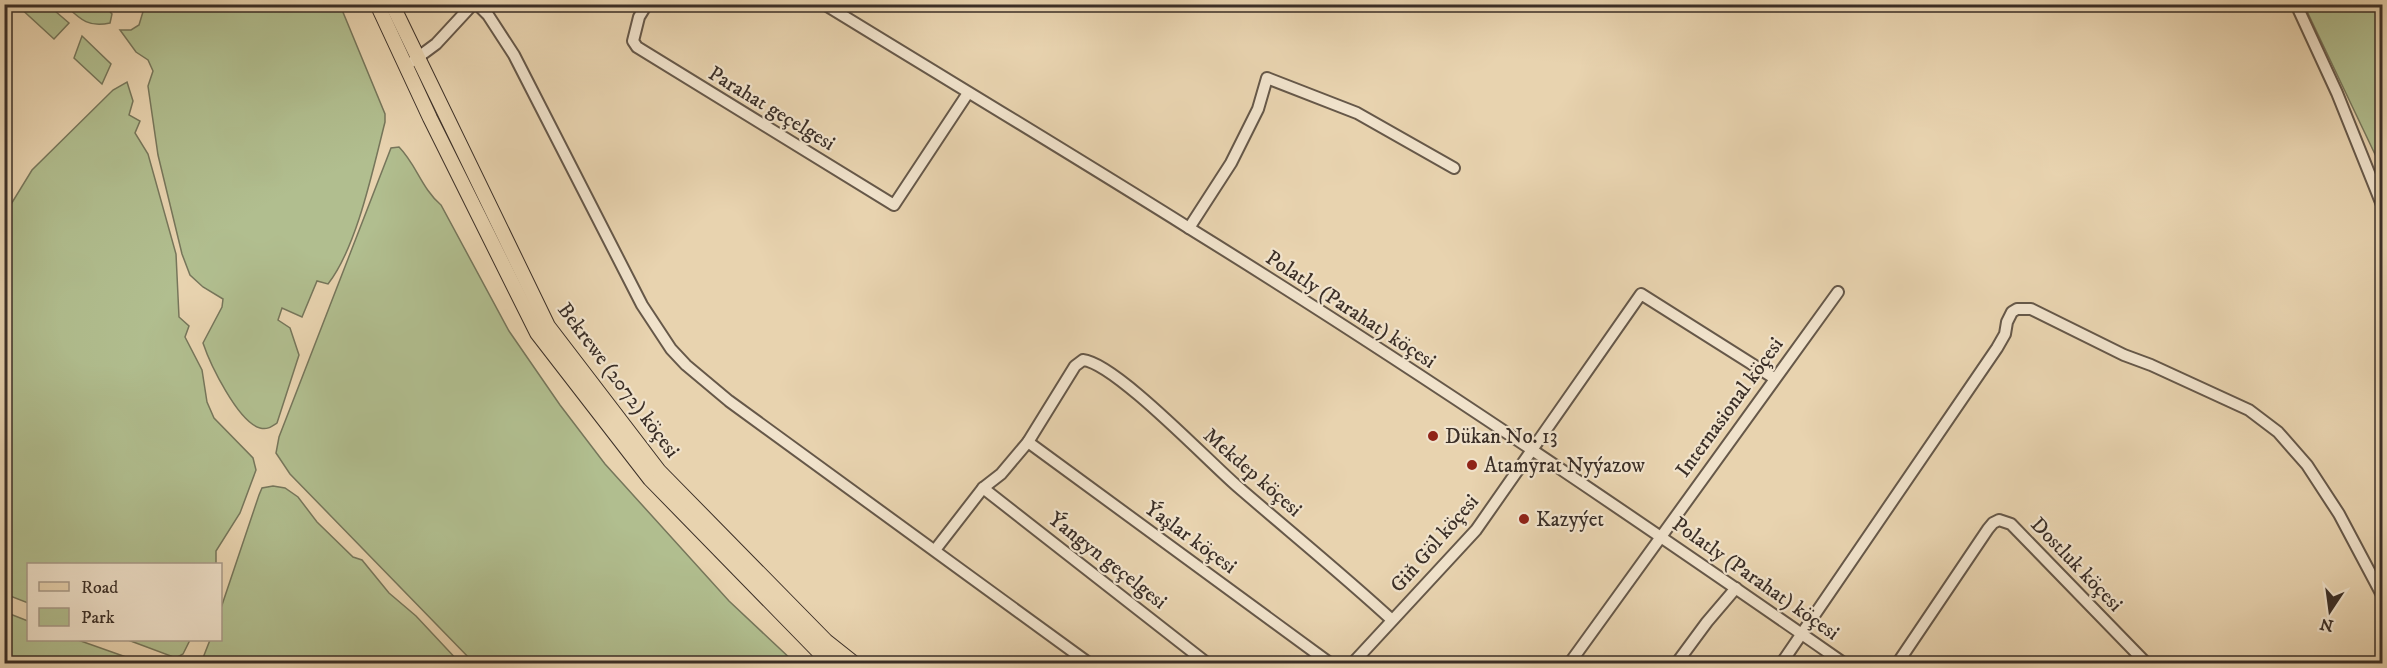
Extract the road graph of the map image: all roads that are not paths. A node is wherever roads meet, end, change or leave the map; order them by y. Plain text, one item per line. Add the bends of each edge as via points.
1 (377, 4) edge
2 (392, 4) edge
3 (475, 4) edge
4 (647, 4) edge
5 (824, 4) edge
6 (2296, 4) edge
7 (418, 58) junction
8 (405, 65) junction
9 (968, 93) junction
10 (1454, 168) dead end
11 (2382, 206) edge
12 (1189, 228) junction
13 (1838, 292) dead end
14 (1774, 378) junction
15 (1028, 442) junction
16 (1533, 450) junction
17 (983, 488) junction
18 (1660, 535) junction
19 (935, 550) junction
20 (1736, 588) junction
21 (2382, 595) edge
22 (1392, 620) junction
23 (1803, 634) junction
24 (834, 663) edge
25 (855, 663) edge
26 (1090, 663) edge
27 (1208, 663) edge
28 (1331, 663) edge
29 (1352, 663) edge
30 (1569, 663) edge
31 (1676, 663) edge
32 (1781, 663) edge
33 (1845, 663) edge
34 (1896, 663) edge
35 (2147, 663) edge

1 - 8 main road, Bekrewe (2072) köçesi
2 - 7 main road, Bekrewe (2072) köçesi
3 - 7 street
3 - 19 street via 489,15 514,55 642,305 671,349 729,401
4 - 9 street, Parahat geçelgesi via 633,41 645,53 894,206
5 - 9 street, Polatly (Parahat) köçesi
6 - 11 street
7 - 8 street
7 - 25 main road, Bekrewe (2072) köçesi via 548,326 659,471 826,641
8 - 24 main road, Bekrewe (2072) köçesi via 537,333 650,479
9 - 12 street, Polatly (Parahat) köçesi
10 - 12 street via 1357,113 1267,78 1258,109 1232,163
12 - 16 street, Polatly (Parahat) köçesi
13 - 14 street, Internasional köçesi
14 - 16 street, Giň Göl köçesi via 1641,294
14 - 18 street, Internasional köçesi
15 - 17 street
15 - 22 street, Mekdep köçesi via 1076,366 1083,360 1096,364 1124,384
15 - 28 street, Ýaşlar köçesi
16 - 18 street, Polatly (Parahat) köçesi
16 - 22 street, Giň Göl köçesi via 1476,530
17 - 19 street
17 - 27 street, Ýangyn geçelgesi
18 - 20 street, Polatly (Parahat) köçesi
18 - 30 street, Internasional köçesi
19 - 26 street
20 - 23 street, Polatly (Parahat) köçesi
20 - 31 street
21 - 23 street via 2339,514 2307,465 2265,421 2231,400 2024,308 2009,317 1997,348
22 - 29 street, Giň Göl köçesi
23 - 32 street
23 - 33 street, Polatly (Parahat) köçesi
34 - 35 street, Dostluk köçesi via 1988,529 2000,520 2011,524

